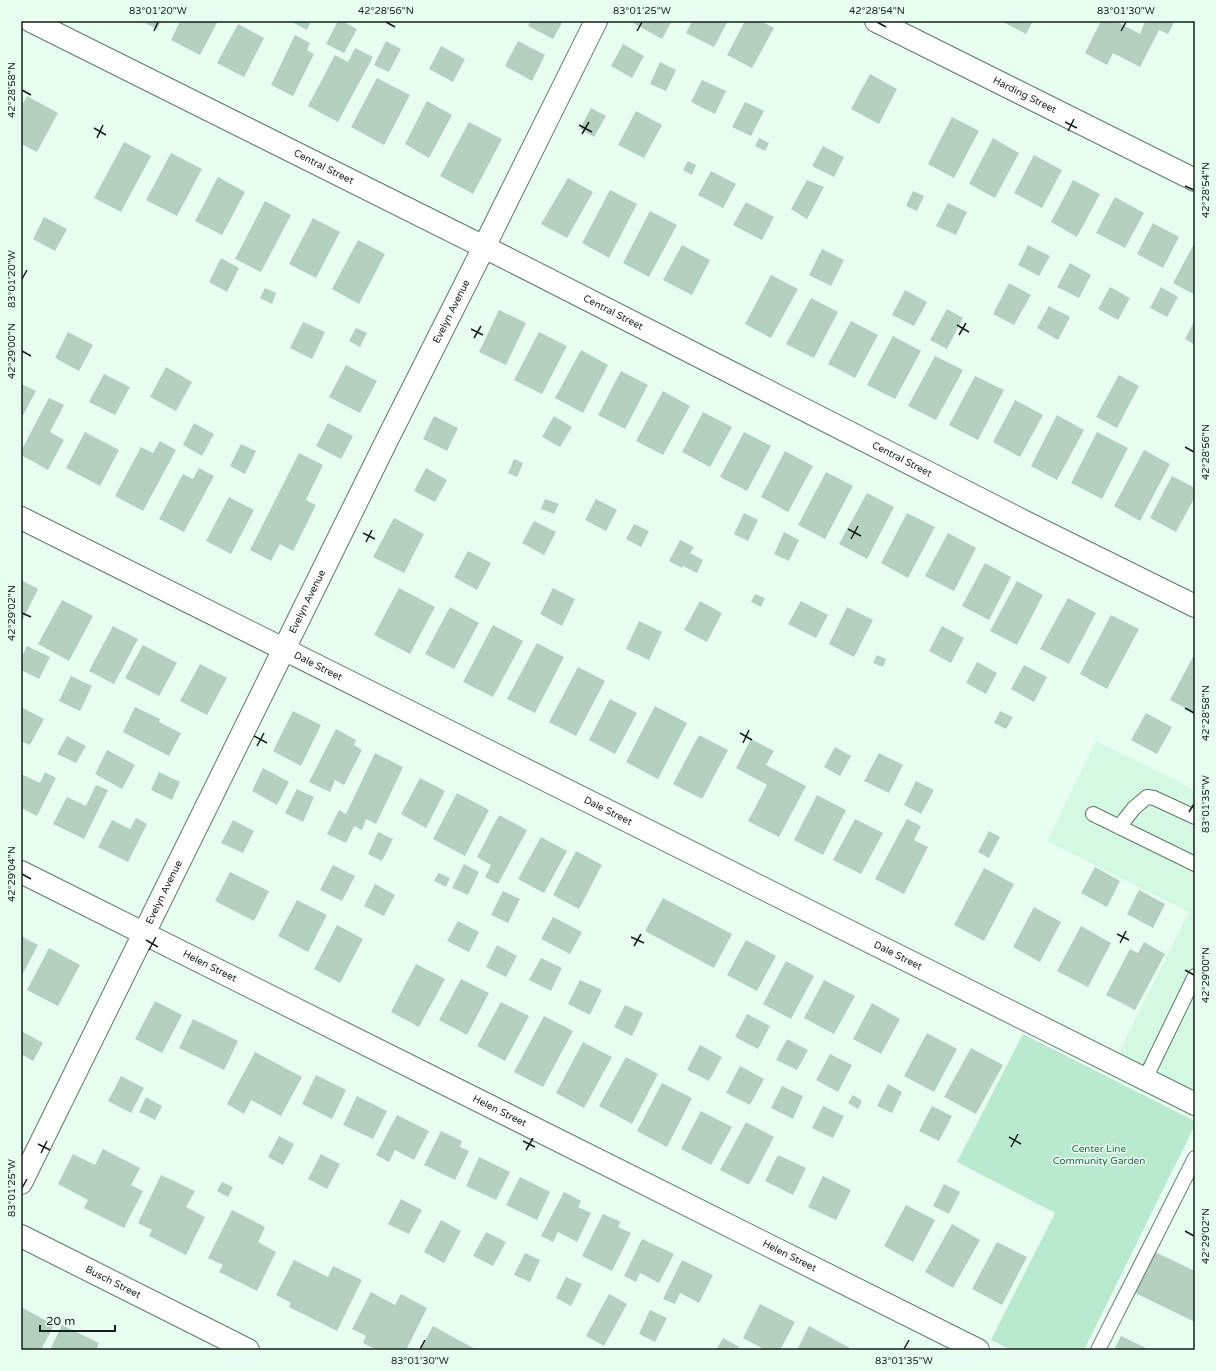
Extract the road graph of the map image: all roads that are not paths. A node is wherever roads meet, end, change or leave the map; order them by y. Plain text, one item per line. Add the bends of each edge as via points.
1 (31, 21) edge
2 (596, 21) edge
3 (876, 21) edge
4 (1195, 180) edge
5 (484, 247) junction
6 (21, 518) edge
7 (1195, 606) edge
8 (283, 650) junction
9 (1093, 814) dead end
10 (1195, 817) edge
11 (1120, 826) junction
12 (1195, 864) edge
13 (21, 872) edge
14 (144, 934) junction
15 (1195, 976) edge
16 (1145, 1079) junction
17 (1195, 1104) edge
18 (1195, 1158) edge
19 (21, 1183) edge
20 (21, 1236) edge
21 (248, 1350) edge
22 (978, 1350) edge
23 (1098, 1350) edge

1 - 5 street, Central Street
2 - 5 street, Evelyn Avenue
3 - 4 street, Harding Street
5 - 7 street, Central Street via 1026,523
5 - 8 street, Evelyn Avenue
6 - 8 street, Dale Street
8 - 14 street, Evelyn Avenue
8 - 16 street, Dale Street
9 - 11 lane
10 - 11 lane via 1148,797 1134,808
11 - 12 lane
13 - 14 street, Helen Street
14 - 19 street, Evelyn Avenue
14 - 22 street, Helen Street
15 - 16 lane
16 - 17 street, Dale Street
18 - 23 lane
20 - 21 street, Busch Street

